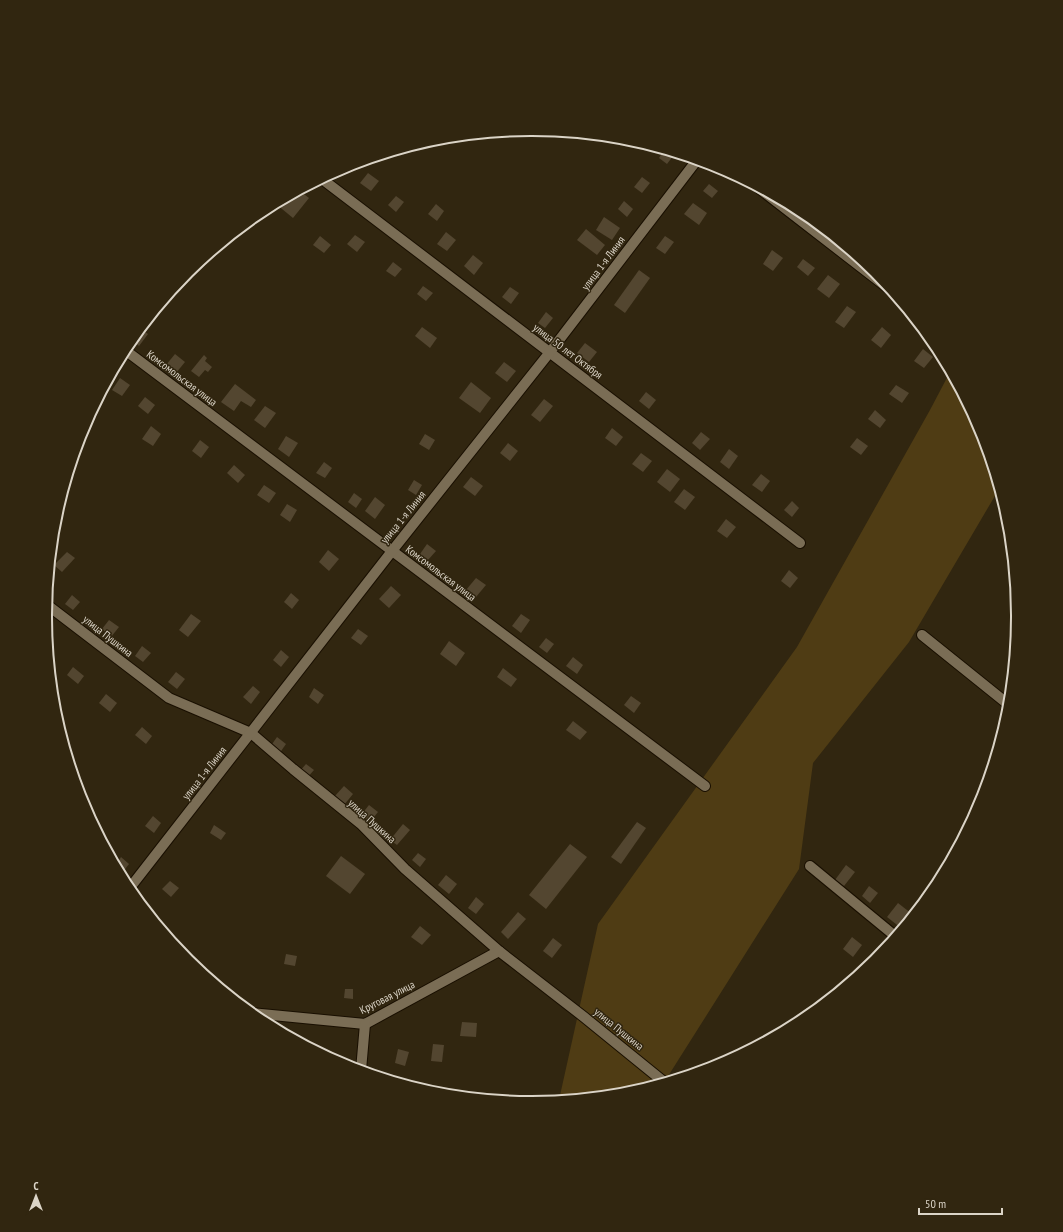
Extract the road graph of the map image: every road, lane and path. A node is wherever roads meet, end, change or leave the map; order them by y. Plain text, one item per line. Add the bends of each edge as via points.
1 (693, 165) edge
2 (327, 183) edge
3 (790, 212) edge
4 (859, 266) edge
5 (550, 352) junction
6 (130, 354) edge
7 (800, 543) dead end
8 (392, 551) junction
9 (52, 609) edge
10 (922, 635) dead end
11 (1004, 701) edge
12 (251, 733) junction
13 (705, 786) dead end
14 (810, 866) dead end
15 (134, 884) edge
16 (891, 933) edge
17 (499, 951) junction
18 (264, 1014) edge
19 (365, 1024) junction
20 (362, 1064) edge
21 (659, 1078) edge

1 - 5 street, улица 1-я Линия
2 - 5 street, улица 50 лет Октября
3 - 4 street
5 - 7 street, улица 50 лет Октября
5 - 8 street, улица 1-я Линия
6 - 8 street, Комсомольская улица
8 - 12 street, улица 1-я Линия
8 - 13 street, Комсомольская улица
9 - 12 street, улица Пушкина via 169,698
10 - 11 street
12 - 15 street, улица 1-я Линия
12 - 17 street, улица Пушкина via 361,824 405,868
14 - 16 street
17 - 19 street, Круговая улица
17 - 21 street, улица Пушкина
18 - 19 street, Круговая улица
19 - 20 street

